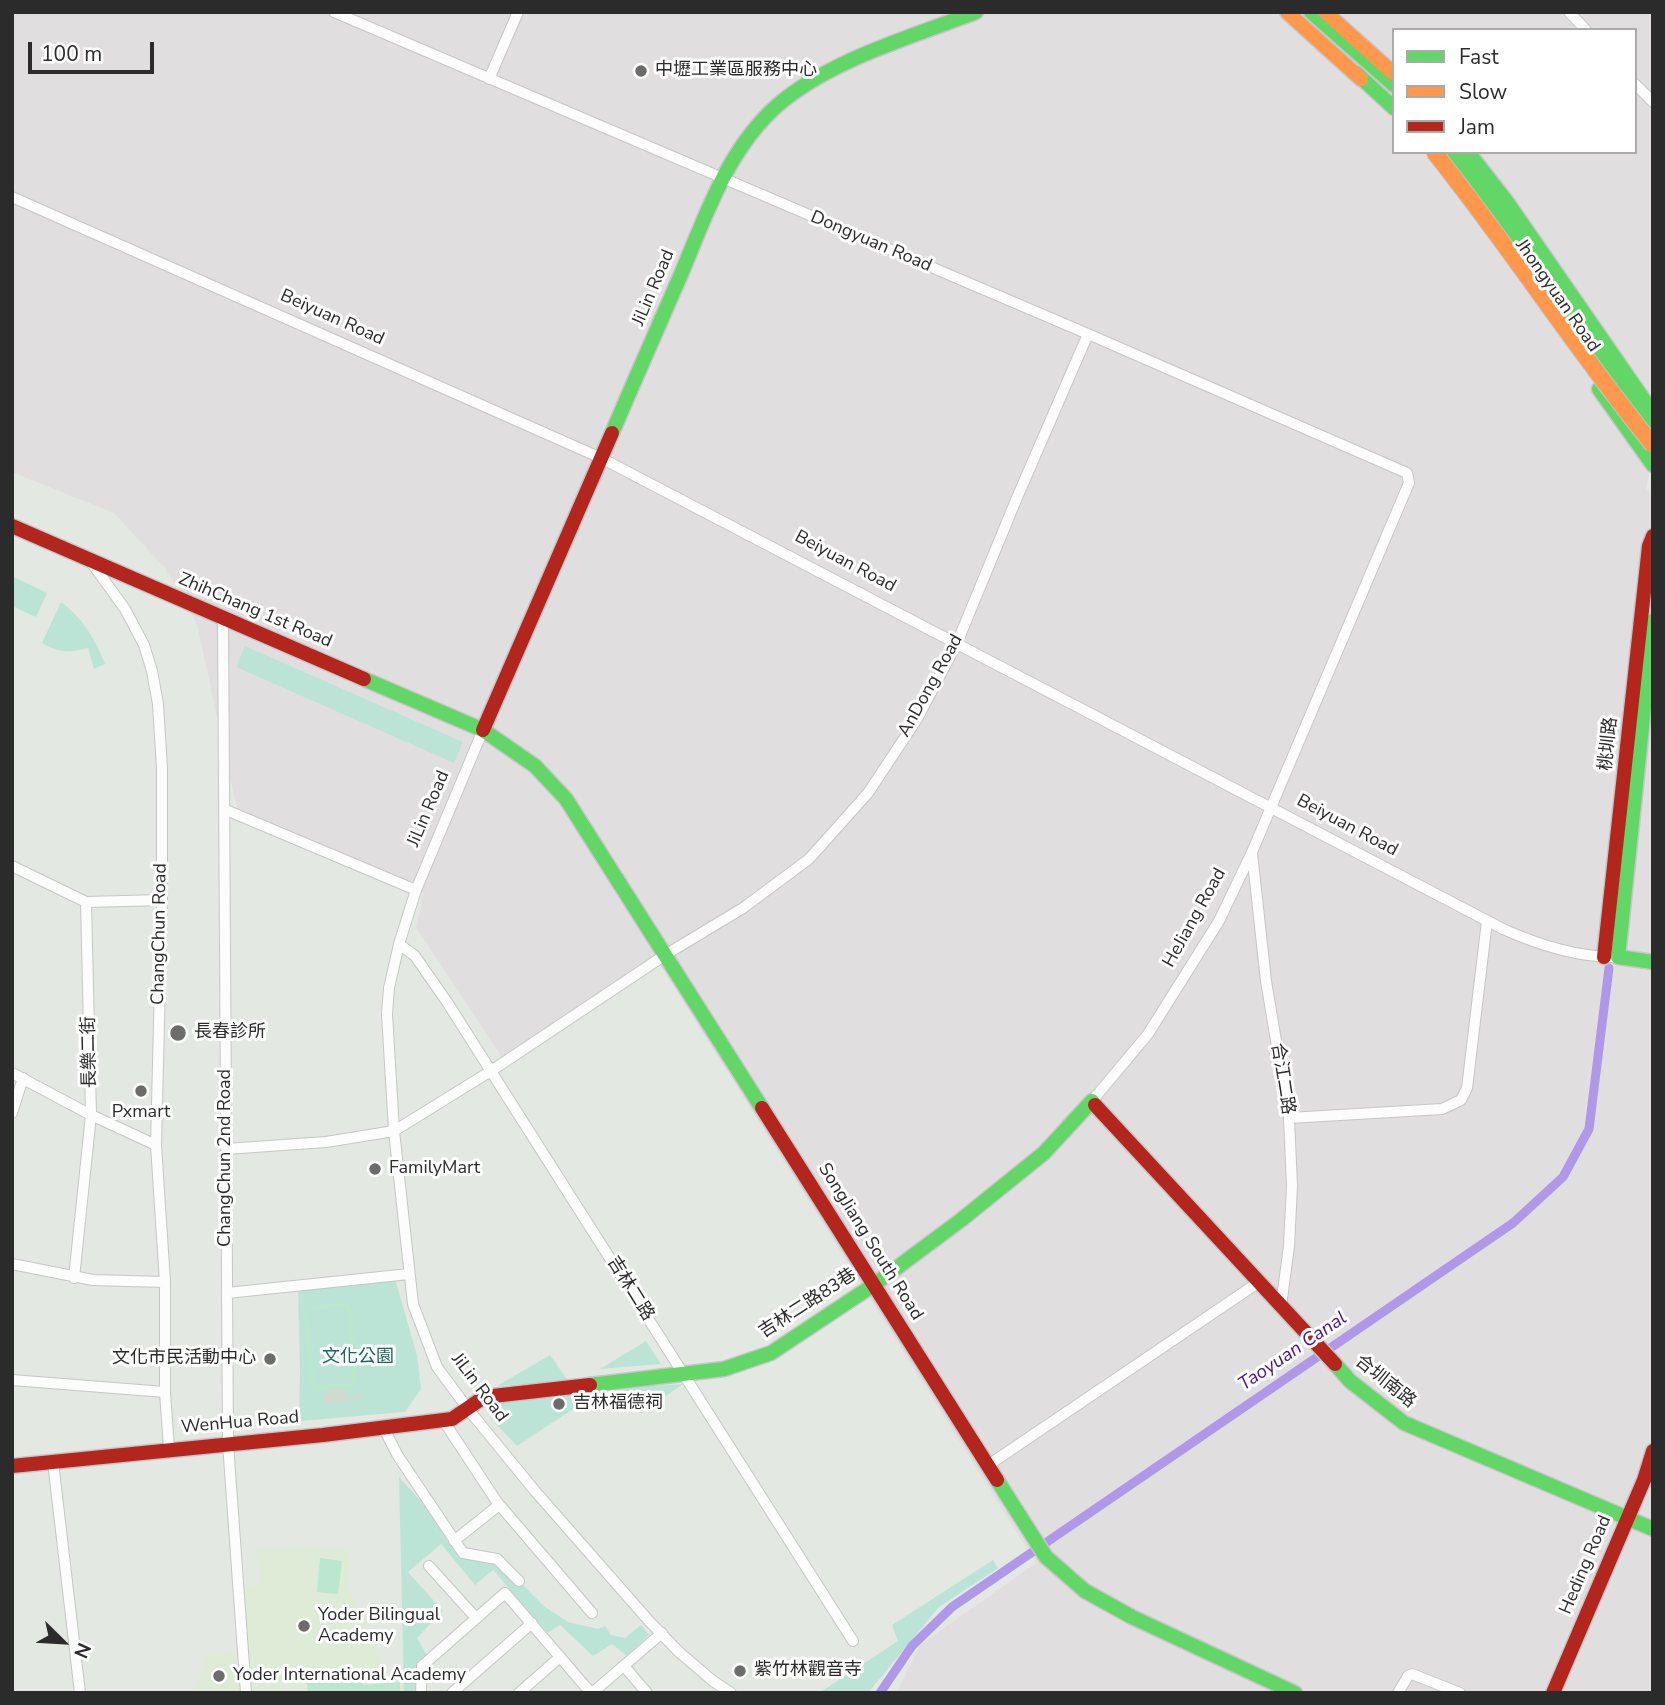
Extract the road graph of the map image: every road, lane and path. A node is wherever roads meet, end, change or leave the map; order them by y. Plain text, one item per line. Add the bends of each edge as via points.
1 (334, 12) edge
2 (518, 12) edge
3 (976, 12) edge
4 (1278, 12) edge
5 (1287, 12) edge
6 (1325, 12) edge
7 (1569, 12) edge
8 (1306, 18) edge
9 (1584, 28) edge
10 (1392, 72) edge
11 (1356, 73) junction
12 (489, 79) junction
13 (1392, 83) edge
14 (1637, 87) edge
15 (1653, 102) edge
16 (1392, 106) edge
17 (1392, 114) edge
18 (1428, 154) edge
19 (1436, 154) edge
20 (1456, 154) edge
21 (1470, 154) edge
22 (722, 179) junction
23 (12, 197) edge
24 (1088, 334) junction
25 (1594, 383) junction
26 (1653, 413) edge
27 (1653, 426) edge
28 (1653, 440) edge
29 (1653, 445) edge
30 (601, 458) junction
31 (1653, 465) edge
32 (1407, 473) joint
33 (12, 526) edge
34 (1653, 536) edge
35 (91, 562) junction
36 (223, 619) junction
37 (1653, 621) edge
38 (957, 643) junction
39 (483, 730) junction
40 (1270, 808) junction
41 (226, 810) junction
42 (1252, 852) junction
43 (12, 866) edge
44 (416, 890) junction
45 (162, 900) junction
46 (86, 901) junction
47 (1487, 921) junction
48 (399, 944) junction
49 (665, 955) junction
50 (1611, 957) junction
51 (1653, 962) edge
52 (491, 1071) junction
53 (12, 1073) edge
54 (23, 1078) junction
55 (1092, 1101) junction
56 (12, 1113) edge
57 (91, 1115) junction
58 (1289, 1118) junction
59 (394, 1131) junction
60 (156, 1146) junction
61 (226, 1149) junction
62 (12, 1264) edge
63 (409, 1274) junction
64 (75, 1278) junction
65 (165, 1282) junction
66 (1259, 1282) junction
67 (874, 1284) junction
68 (227, 1293) junction
69 (1281, 1306) junction
70 (681, 1373) junction
71 (12, 1380) edge
72 (165, 1392) junction
73 (468, 1409) junction
74 (443, 1420) junction
75 (383, 1427) junction
76 (228, 1444) junction
77 (169, 1450) junction
78 (1653, 1451) edge
79 (53, 1462) junction
80 (12, 1466) edge
81 (987, 1466) junction
82 (499, 1505) junction
83 (1627, 1517) junction
84 (1653, 1529) edge
85 (454, 1541) junction
86 (429, 1566) dead end
87 (519, 1581) dead end
88 (592, 1613) dead end
89 (476, 1618) junction
90 (532, 1623) junction
91 (662, 1633) junction
92 (853, 1641) dead end
93 (560, 1657) junction
94 (624, 1666) junction
95 (80, 1693) edge
96 (246, 1693) edge
97 (421, 1693) edge
98 (452, 1693) edge
99 (519, 1693) edge
100 (592, 1693) edge
101 (648, 1693) edge
102 (730, 1693) edge
103 (1295, 1693) edge
104 (1398, 1693) edge
105 (1460, 1693) edge
106 (1553, 1693) edge

1 - 12 street, Dongyuan Road
2 - 12 street
3 - 22 main road, JiLin Road via 812,80 761,120
4 - 8 main road
5 - 8 main road
6 - 10 main road
7 - 9 street
8 - 11 main road
8 - 13 main road
11 - 16 main road
11 - 17 main road
12 - 22 street, Dongyuan Road
14 - 15 street
18 - 25 main road, Jhongyuan Road via 1489,231
19 - 29 main road, bridge
20 - 27 main road
21 - 26 main road, Jhongyuan Road
22 - 24 street, Dongyuan Road
22 - 30 main road, JiLin Road
23 - 30 street, Beiyuan Road
24 - 32 street, Dongyuan Road
24 - 38 street, AnDong Road
25 - 28 main road
25 - 31 main road, Jhongyuan Road
30 - 38 street, Beiyuan Road
30 - 39 main road, JiLin Road
32 - 40 street, HeJiang Road via 1409,483
33 - 35 main road, ZhihChang 1st Road
34 - 50 main road, 桃圳路
35 - 36 main road, ZhihChang 1st Road
35 - 45 street, ChangChun Road via 125,609 152,671 162,769
36 - 39 main road, ZhihChang 1st Road
36 - 41 street, ChangChun 2nd Road
37 - 50 main road, 桃圳路
38 - 40 street, Beiyuan Road
38 - 49 street, AnDong Road via 917,719 868,793 816,851 743,908
39 - 44 street, JiLin Road
39 - 49 main road, SongJiang South Road via 535,766 566,799
40 - 42 street, HeJiang Road
40 - 47 street, Beiyuan Road
41 - 44 street
41 - 61 street, ChangChun 2nd Road
42 - 55 street, HeJiang Road via 1219,921 1148,1034
42 - 58 street, 合江二路 via 1266,981
43 - 46 street
44 - 48 street, JiLin Road
45 - 46 street
45 - 60 street, ChangChun Road
46 - 57 street, 長樂二街
47 - 50 street, Beiyuan Road via 1558,949
47 - 58 street via 1467,1088 1461,1100 1442,1109
48 - 52 street, 吉林二路 via 415,956
48 - 59 street, JiLin Road via 387,1014
49 - 52 street, AnDong Road
49 - 67 main road, SongJiang South Road
50 - 51 main road, Beiyuan Road
52 - 59 street, AnDong Road
52 - 70 street, 吉林二路
53 - 54 street
54 - 56 street
54 - 57 street
55 - 66 main road, 合圳南路
55 - 67 main road, HeJiang Road via 1044,1153
57 - 60 street
57 - 64 street, 長樂二街
58 - 69 street, 合江二路 via 1292,1186
59 - 61 street via 326,1142
59 - 63 street, JiLin Road
60 - 65 street, ChangChun Road
61 - 68 street, ChangChun 2nd Road
62 - 64 street
63 - 68 street
63 - 73 street, JiLin Road via 413,1304 437,1367
64 - 65 street
65 - 72 street, ChangChun Road
66 - 69 main road, 合圳南路
66 - 81 street
67 - 70 main road, 吉林二路83巷 via 771,1353 724,1369
67 - 81 main road, SongJiang South Road
68 - 76 street, ChangChun 2nd Road
69 - 83 main road, 合圳南路 via 1350,1381 1404,1423
70 - 73 main road, 吉林二路83巷 via 484,1396
70 - 92 street, 吉林二路
71 - 72 street
72 - 77 street, ChangChun Road
73 - 74 main road, WenHua Road
73 - 91 street, JiLin Road
74 - 75 main road, WenHua Road
74 - 82 street
75 - 76 main road, WenHua Road
75 - 85 street
76 - 77 main road, WenHua Road
76 - 96 street, ChangChun 2nd Road
77 - 79 main road, WenHua Road
78 - 83 main road, Heding Road
79 - 80 main road, WenHua Road
79 - 95 street
81 - 103 main road, SongJiang South Road via 1035,1543 1085,1591
82 - 85 street
82 - 88 street
83 - 84 main road, 合圳南路
83 - 106 main road, Heding Road
85 - 87 street via 463,1553 497,1559
86 - 89 street
89 - 90 street via 505,1593
89 - 97 street via 422,1666
90 - 93 street
90 - 98 street
91 - 94 street
91 - 102 street, JiLin Road
93 - 99 street
93 - 100 street
94 - 100 street
94 - 101 street
104 - 105 street via 1412,1674

